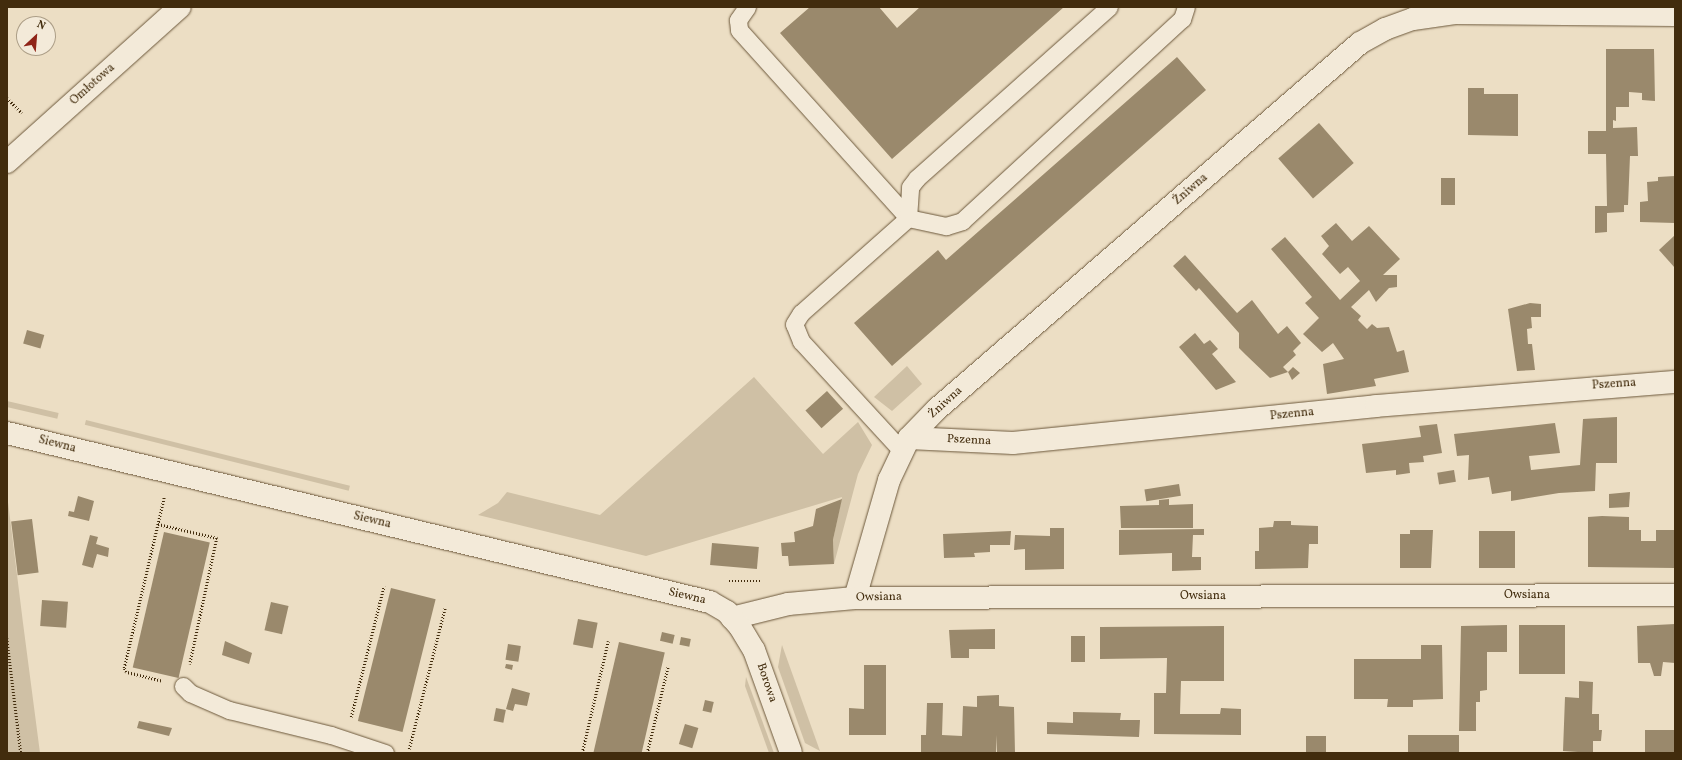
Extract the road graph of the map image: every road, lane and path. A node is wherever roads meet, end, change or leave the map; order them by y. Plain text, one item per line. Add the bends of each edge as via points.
1 (180, 7) edge
2 (747, 7) edge
3 (1109, 7) edge
4 (1186, 7) edge
5 (1450, 11) edge
6 (1515, 11) edge
7 (1675, 15) edge
8 (7, 162) edge
9 (908, 218) junction
10 (1675, 382) edge
11 (7, 433) edge
12 (906, 445) junction
13 (165, 492) dead end
14 (158, 524) junction
15 (384, 586) dead end
16 (1675, 595) edge
17 (855, 598) junction
18 (444, 608) dead end
19 (732, 618) junction
20 (7, 638) edge
21 (608, 641) dead end
22 (8, 658) edge
23 (668, 666) dead end
24 (184, 686) junction
25 (346, 740) junction
26 (21, 753) edge
27 (385, 753) edge
28 (408, 753) edge
29 (582, 753) edge
30 (647, 753) edge
31 (791, 753) edge

1 - 8 street, Omłotowa
2 - 9 lane via 738,20 739,30
3 - 9 lane via 917,178 910,187
4 - 9 lane via 1182,18 962,221 946,226
5 - 6 street, Żniwna
5 - 12 street, Żniwna via 1413,19 1385,29 1360,43 937,409
6 - 7 street, Żniwna
9 - 12 lane via 801,313 794,324 801,341
10 - 12 street, Pszenna via 1376,406 1013,443
11 - 19 street, Siewna via 710,602
12 - 17 street, Żniwna via 889,480
13 - 14 path
14 - 24 path via 124,668 126,672
14 - 24 path via 217,538
15 - 25 path
16 - 17 street, Owsiana
17 - 19 street, Owsiana via 782,605
18 - 28 path
19 - 31 street, Borowa via 754,650
20 - 22 path
21 - 29 path
22 - 26 path
23 - 30 path
24 - 25 lane via 190,693 229,710
25 - 27 lane

